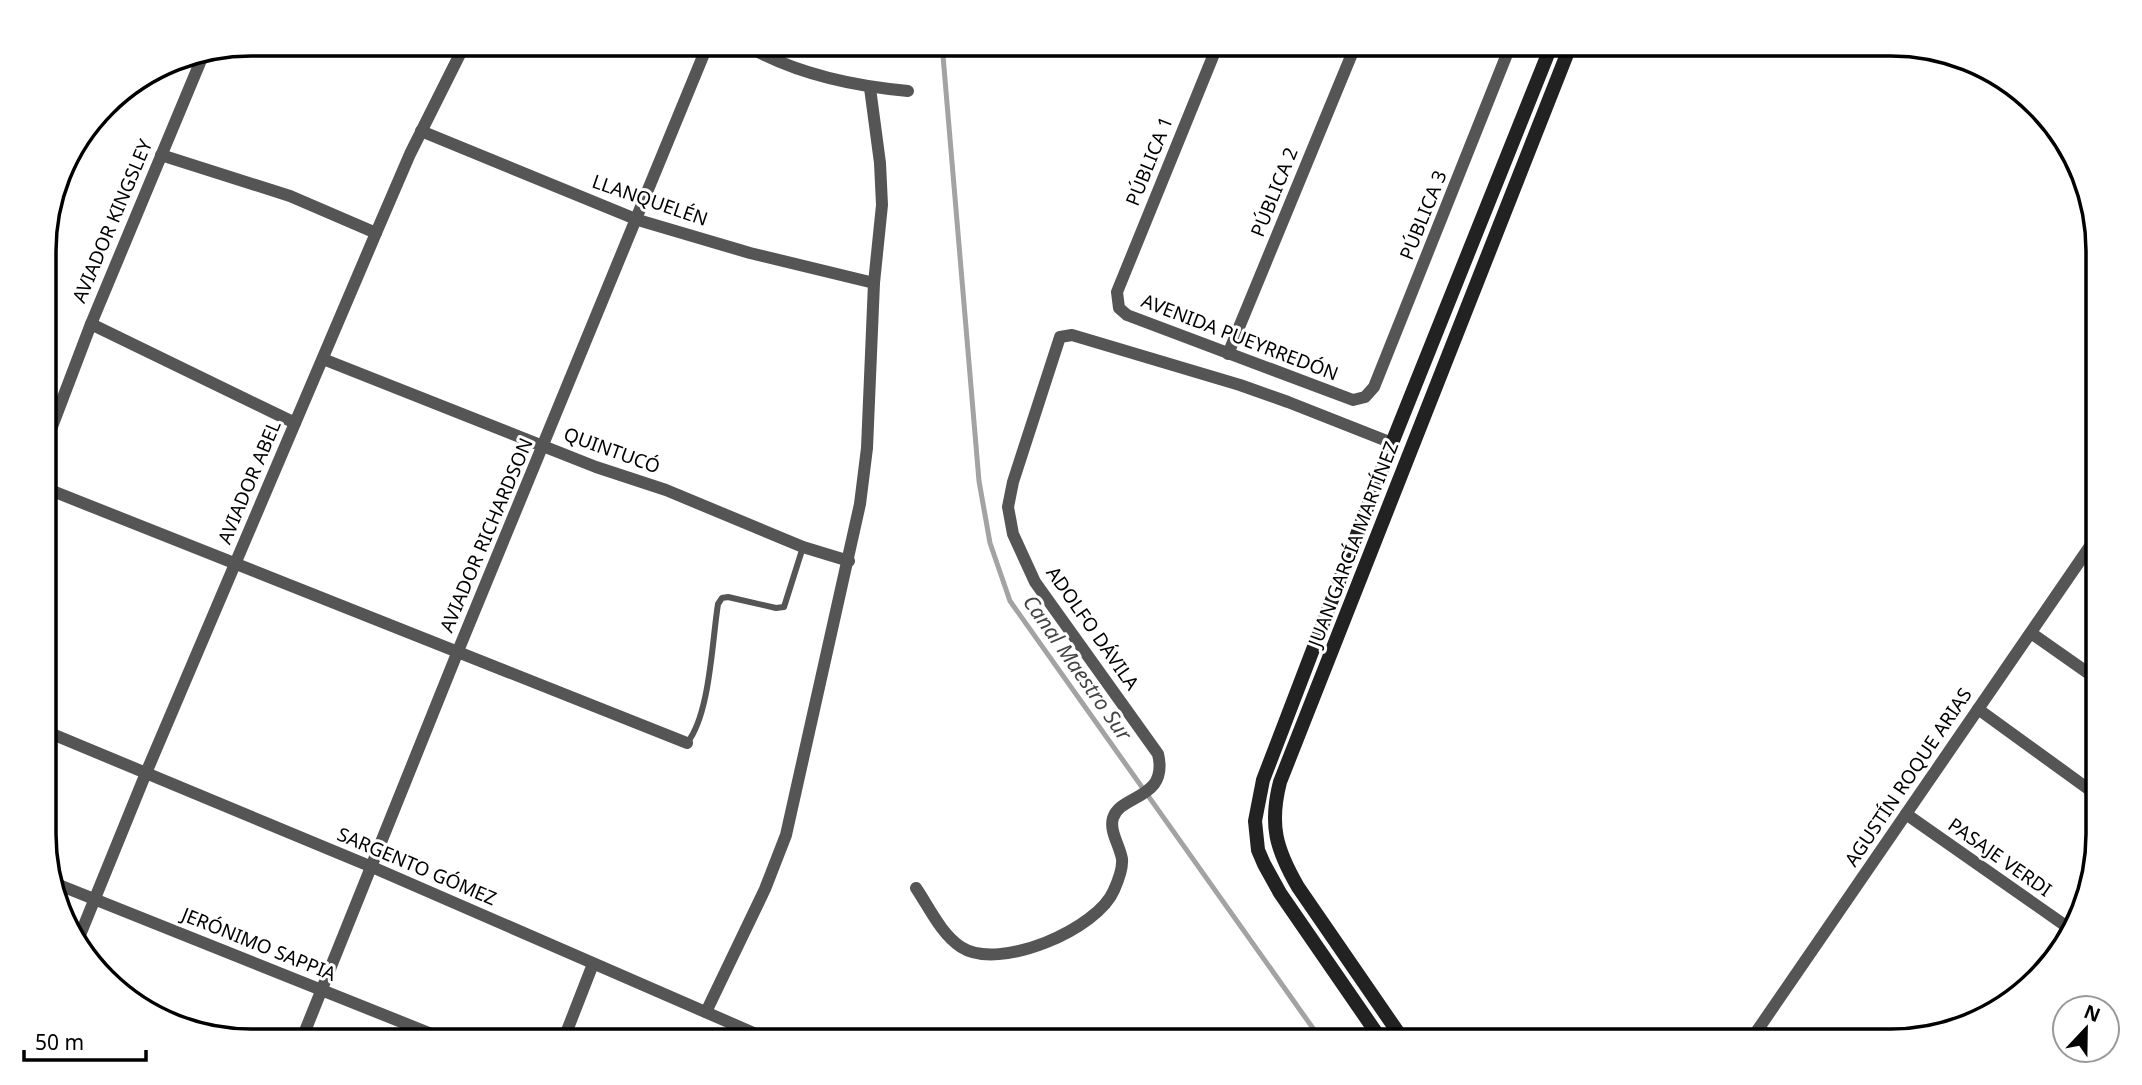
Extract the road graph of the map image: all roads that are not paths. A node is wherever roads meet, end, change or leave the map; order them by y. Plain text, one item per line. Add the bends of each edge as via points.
1 (459, 56) edge
2 (703, 56) edge
3 (766, 56) edge
4 (1213, 56) edge
5 (1351, 56) edge
6 (1506, 56) edge
7 (1547, 56) edge
8 (1566, 56) edge
9 (200, 63) edge
10 (870, 88) junction
11 (908, 91) dead end
12 (421, 131) junction
13 (161, 155) junction
14 (638, 220) junction
15 (376, 233) junction
16 (874, 283) junction
17 (1117, 292) joint
18 (90, 324) junction
19 (1228, 354) junction
20 (323, 359) junction
21 (1365, 397) joint
22 (56, 415) edge
23 (295, 423) junction
24 (1392, 443) junction
25 (544, 446) junction
26 (56, 492) edge
27 (803, 547) junction
28 (2086, 552) edge
29 (849, 561) junction
30 (235, 564) junction
31 (2031, 633) junction
32 (458, 651) junction
33 (2086, 672) edge
34 (1978, 709) junction
35 (56, 736) edge
36 (687, 743) joint
37 (146, 773) junction
38 (2086, 787) edge
39 (1906, 814) junction
40 (372, 867) junction
41 (64, 887) edge
42 (916, 888) dead end
43 (94, 898) junction
44 (2064, 924) edge
45 (81, 931) edge
46 (593, 964) junction
47 (321, 989) junction
48 (706, 1012) junction
49 (306, 1029) edge
50 (419, 1029) edge
51 (568, 1029) edge
52 (745, 1029) edge
53 (1374, 1029) edge
54 (1396, 1029) edge
55 (1759, 1029) edge

1 - 12 street, AVIADOR ABEL
2 - 14 street, AVIADOR RICHARDSON
3 - 10 street
4 - 17 street, PÚBLICA 1
5 - 19 street, PÚBLICA 2
6 - 21 street, PÚBLICA 3 via 1378,380
7 - 24 main road, JUAN GARCÍA MARTÍNEZ
8 - 54 main road, JUAN GARCÍA MARTÍNEZ via 1276,798 1277,846 1286,866
9 - 13 street, AVIADOR KINGSLEY
10 - 11 street
10 - 16 street via 882,182
12 - 14 street, LLANQUELÉN
12 - 15 street, AVIADOR ABEL
13 - 15 street via 290,196
13 - 18 street, AVIADOR KINGSLEY
14 - 16 street, LLANQUELÉN
14 - 25 street, AVIADOR RICHARDSON
15 - 20 street, AVIADOR ABEL
16 - 29 street via 867,448
17 - 19 street, AVENIDA PUEYRREDÓN via 1119,308 1127,315
18 - 22 street, AVIADOR KINGSLEY
18 - 23 street
19 - 21 street, AVENIDA PUEYRREDÓN via 1346,398
20 - 23 street, AVIADOR ABEL
20 - 25 street, QUINTUCÓ
23 - 30 street, AVIADOR ABEL
24 - 42 street, ADOLFO DÁVILA via 1240,385 1072,335 1060,337 1013,482 1008,507 1013,534 1035,582 1158,754 1161,768 1151,786 1112,818 1122,860 1120,875 1103,909 1046,942 1004,955 962,948 949,937
24 - 53 main road, JUAN GARCÍA MARTÍNEZ via 1263,780 1255,821 1258,850 1280,893
25 - 27 street, QUINTUCÓ
25 - 32 street, AVIADOR RICHARDSON
26 - 30 street
27 - 29 street, QUINTUCÓ
27 - 36 lane via 784,607 728,597 718,604 703,708
28 - 31 street, AGUSTÍN ROQUE ARIAS
29 - 48 street via 786,835
30 - 32 street
30 - 37 street, AVIADOR ABEL
31 - 33 street
31 - 34 street, AGUSTÍN ROQUE ARIAS
32 - 36 street
32 - 40 street, AVIADOR RICHARDSON
34 - 38 street
34 - 39 street, AGUSTÍN ROQUE ARIAS
35 - 37 street, SARGENTO GÓMEZ
37 - 40 street, SARGENTO GÓMEZ
37 - 43 street, AVIADOR ABEL
39 - 44 street, PASAJE VERDI
39 - 55 street, AGUSTÍN ROQUE ARIAS
40 - 46 street, SARGENTO GÓMEZ
40 - 47 street, AVIADOR RICHARDSON
41 - 43 street, JERÓNIMO SAPPIA
43 - 45 street, AVIADOR ABEL
43 - 47 street, JERÓNIMO SAPPIA
46 - 48 street, SARGENTO GÓMEZ
46 - 51 street
47 - 49 street, AVIADOR RICHARDSON
47 - 50 street, JERÓNIMO SAPPIA
48 - 52 street, SARGENTO GÓMEZ

